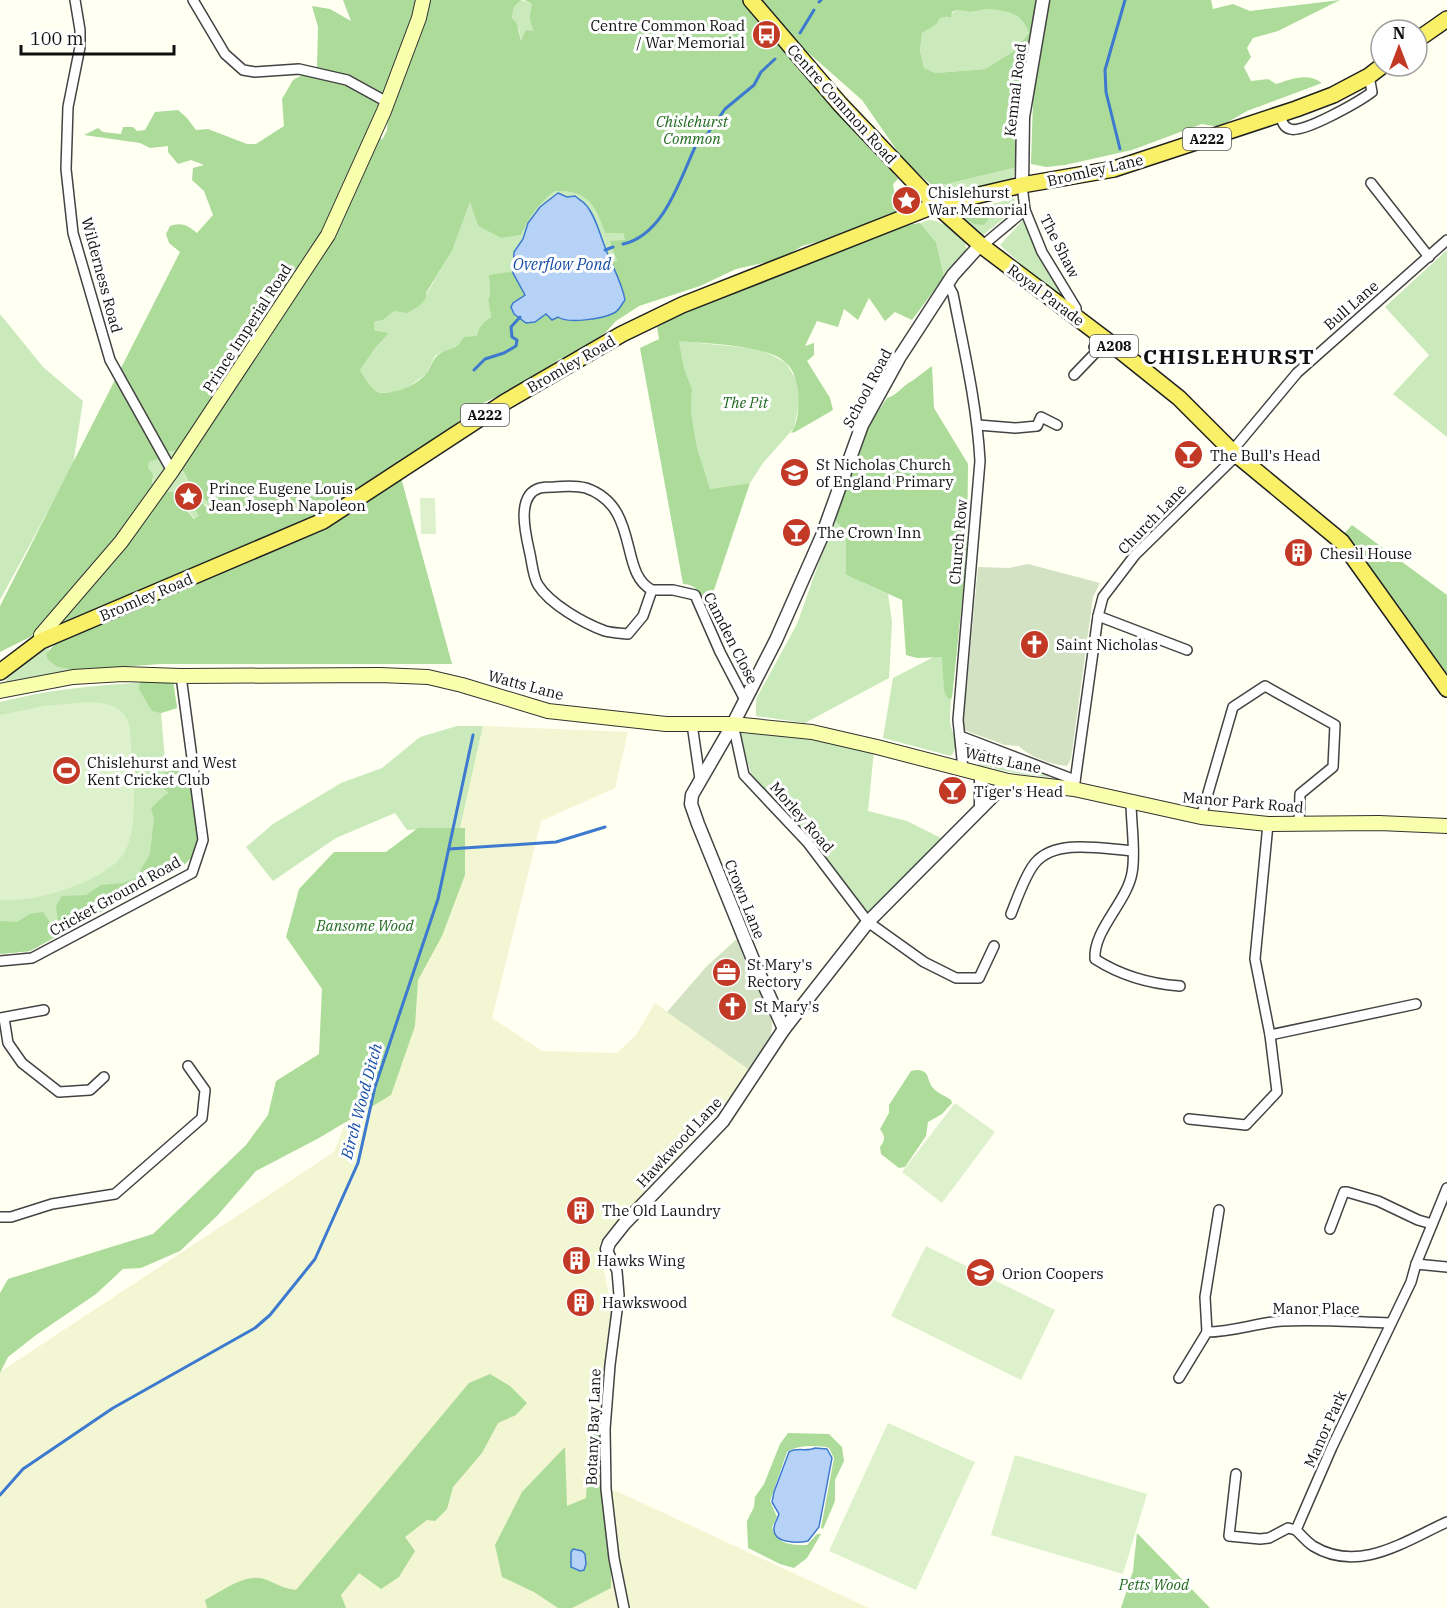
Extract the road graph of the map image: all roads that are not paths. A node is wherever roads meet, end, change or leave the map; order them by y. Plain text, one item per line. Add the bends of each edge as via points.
1 (75, 0) edge
2 (193, 0) edge
3 (423, 0) edge
4 (751, 0) edge
5 (1043, 0) edge
6 (1447, 19) edge
7 (1429, 32) edge
8 (1369, 76) edge
9 (387, 102) junction
10 (1371, 183) dead end
11 (1022, 185) junction
12 (936, 205) junction
13 (1025, 210) junction
14 (1447, 240) edge
15 (982, 245) junction
16 (1429, 257) junction
17 (948, 285) junction
18 (1076, 318) junction
19 (1102, 337) junction
20 (1074, 375) dead end
21 (978, 425) junction
22 (1057, 425) dead end
23 (1235, 453) junction
24 (172, 471) junction
25 (652, 590) junction
26 (1098, 616) junction
27 (42, 641) junction
28 (1187, 650) dead end
29 (0, 672) edge
30 (181, 676) junction
31 (1447, 689) edge
32 (0, 691) edge
33 (745, 700) junction
34 (692, 724) junction
35 (733, 724) junction
36 (960, 736) junction
37 (963, 769) junction
38 (981, 774) junction
39 (700, 779) junction
40 (1008, 781) junction
41 (1075, 784) junction
42 (1131, 802) junction
43 (981, 808) junction
44 (1201, 817) junction
45 (1268, 824) junction
46 (1299, 824) junction
47 (1447, 826) edge
48 (1132, 851) junction
49 (1011, 914) dead end
50 (868, 922) junction
51 (994, 946) dead end
52 (0, 962) edge
53 (1180, 986) dead end
54 (1416, 1004) dead end
55 (44, 1010) dead end
56 (2, 1018) edge
57 (784, 1029) junction
58 (1270, 1035) junction
59 (188, 1066) dead end
60 (104, 1077) dead end
61 (1189, 1119) dead end
62 (1447, 1188) edge
63 (1219, 1210) dead end
64 (0, 1217) edge
65 (1432, 1224) junction
66 (1330, 1229) dead end
67 (607, 1249) joint
68 (1416, 1264) junction
69 (1447, 1267) edge
70 (1390, 1323) junction
71 (1207, 1332) junction
72 (1179, 1378) dead end
73 (1236, 1474) dead end
74 (1447, 1522) edge
75 (1296, 1530) junction
76 (624, 1608) edge

1 - 24 street, Wilderness Road via 80,47 68,107 66,169 73,234 110,360
2 - 9 street via 225,54 243,70 308,71 347,80
3 - 9 main road, Prince Imperial Road
4 - 12 main road, Centre Common Road / A208 via 840,104
5 - 11 street, Kemnal Road via 1023,117
6 - 7 main road
8 - 11 main road, Bromley Lane / A222 via 1280,115 1114,169
9 - 24 main road, Prince Imperial Road via 328,235
10 - 16 street
11 - 12 main road, Bromley Lane / A222
11 - 13 street, The Shaw
12 - 15 main road, Royal Parade / A208
12 - 27 main road, Bromley Road / A222 via 640,324 505,402 323,520
13 - 15 street
13 - 18 street, The Shaw via 1042,252 1076,308
14 - 16 street, Bull Lane
15 - 17 street, School Road
15 - 18 main road, Royal Parade / A208
16 - 23 street, Bull Lane via 1297,373
17 - 21 street, Church Row via 953,294
17 - 33 street, School Road via 899,358 862,425 822,536
18 - 19 main road, Royal Parade / A208
19 - 20 street via 1094,347 1098,350
19 - 23 main road, Royal Parade / A208 via 1179,398
21 - 22 street via 1036,426 1041,417
21 - 36 street, Church Row via 980,461 958,720
23 - 26 street, Church Lane via 1135,555 1103,597
23 - 31 main road, A208 via 1342,542
24 - 27 main road, Prince Imperial Road via 121,542 41,634
25 - 25 street via 643,616 628,634 606,631 553,603 534,573 526,532 525,504 529,494 540,488 573,486 605,500 622,524 635,572 643,586
25 - 33 street, Camden Close via 695,595
26 - 28 street
26 - 41 street, Church Lane
27 - 29 main road, Bromley Road / A222
30 - 32 main road, Watts Lane via 73,677
30 - 34 main road, Watts Lane via 428,677 548,711
30 - 52 street, Cricket Ground Road via 203,840 192,873 32,958
33 - 35 street, School Road
34 - 35 main road, Watts Lane
34 - 39 street, Crown Lane
35 - 37 main road, Watts Lane via 812,732
35 - 39 street, Crown Lane
35 - 50 street, Morley Road via 744,774 808,843
36 - 37 street, Church Row
36 - 41 street, Manor Park Road
37 - 38 main road, Watts Lane
38 - 40 main road, Watts Lane
38 - 43 street
39 - 57 street, Crown Lane via 691,804
40 - 41 main road, Watts Lane
40 - 43 street, Hawkwood Lane
41 - 42 main road, Manor Park Road
42 - 44 main road, Manor Park Road
42 - 48 street
43 - 50 street, Hawkwood Lane
44 - 45 main road, Manor Park Road
44 - 46 street via 1233,707 1265,686 1335,724 1334,767 1300,794
45 - 46 main road, Manor Park Road
45 - 58 street via 1255,958
46 - 47 main road, Manor Park Road
48 - 49 street via 1064,847 1045,854 1034,864
48 - 53 street via 1133,872 1094,947 1095,958 1135,977
50 - 51 street, Morley Road via 924,962 956,978 979,978
50 - 57 street, Hawkwood Lane
54 - 58 street
55 - 56 street
56 - 60 street via 8,1043 22,1063 59,1092 90,1090
57 - 67 street, Hawkwood Lane via 723,1121 624,1224
58 - 61 street via 1277,1092 1246,1125
59 - 64 street via 205,1090 202,1118 115,1194
62 - 65 street, Manor Park
63 - 71 street via 1205,1297
65 - 66 street via 1378,1201 1344,1192
65 - 68 street, Manor Park
67 - 76 street, Botany Bay Lane via 617,1271 619,1295 605,1429 606,1489
68 - 69 street
68 - 70 street, Manor Park
70 - 71 street, Manor Place via 1284,1321
70 - 75 street, Manor Park
71 - 72 street
73 - 75 street via 1229,1536 1260,1539 1283,1529
74 - 75 street via 1370,1556 1346,1558 1312,1545

